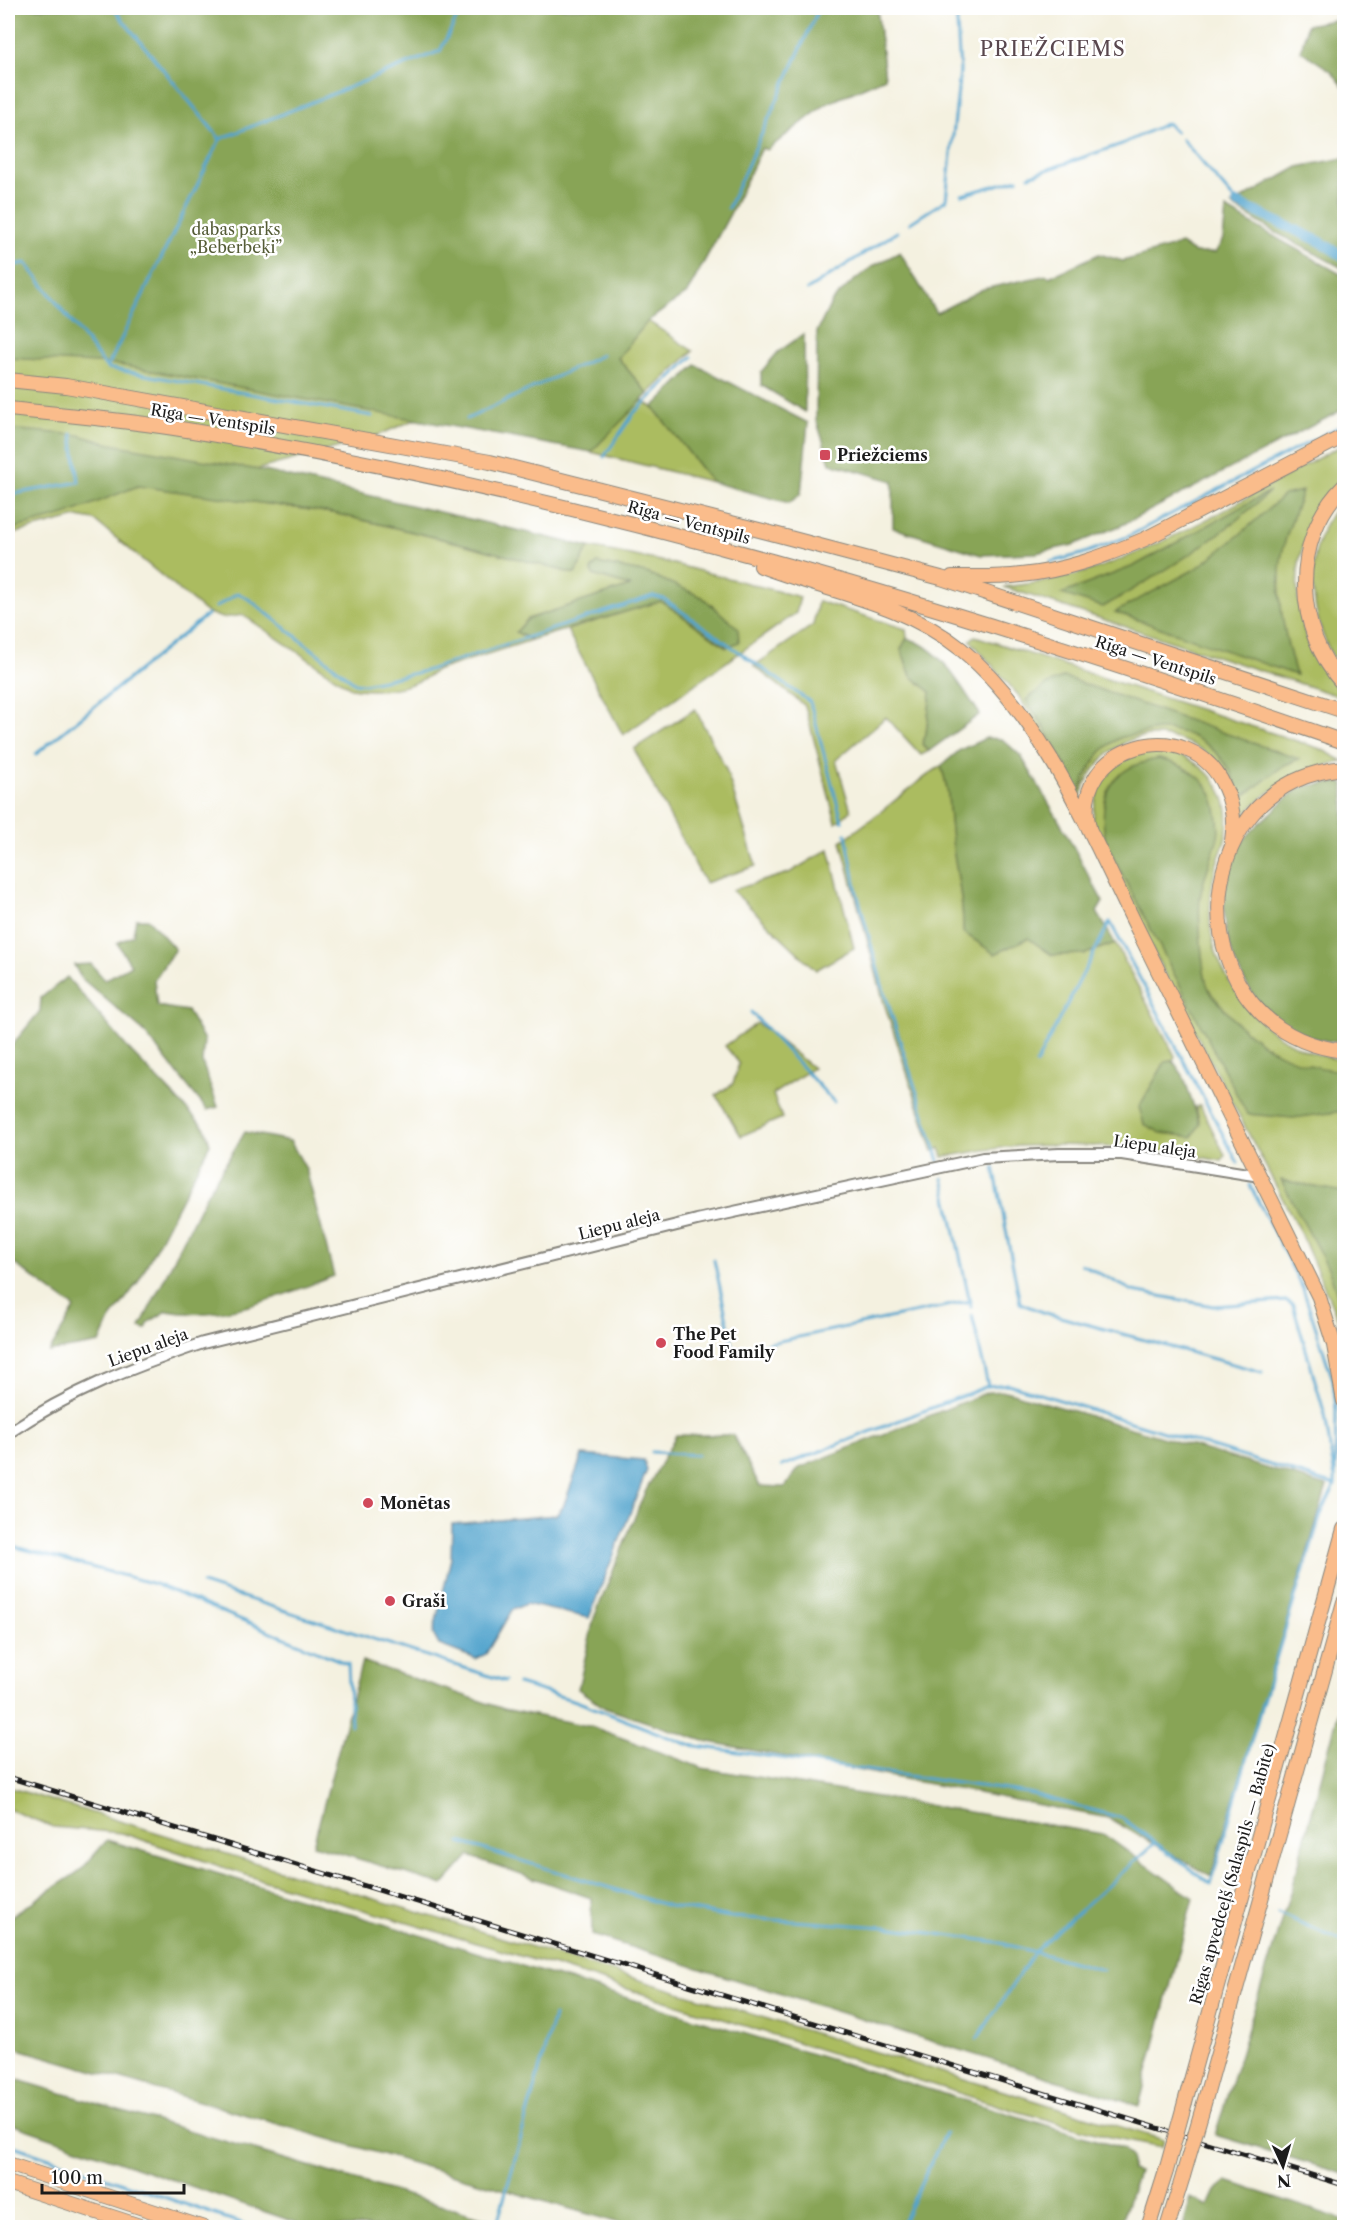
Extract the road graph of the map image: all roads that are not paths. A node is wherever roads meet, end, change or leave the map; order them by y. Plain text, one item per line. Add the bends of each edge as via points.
1 (8, 380) edge
2 (8, 408) edge
3 (57, 414) junction
4 (8, 416) edge
5 (1344, 436) edge
6 (1344, 486) edge
7 (692, 538) junction
8 (941, 578) junction
9 (1344, 685) edge
10 (1344, 711) edge
11 (1344, 742) edge
12 (1344, 768) edge
13 (1091, 837) junction
14 (1229, 852) junction
15 (1344, 1051) edge
16 (1260, 1176) junction
17 (1344, 1401) edge
18 (8, 1433) edge
19 (1344, 1529) edge
20 (1344, 1602) edge
21 (8, 2164) edge
22 (8, 2183) edge
23 (146, 2228) edge
24 (204, 2228) edge
25 (1148, 2228) edge
26 (1167, 2228) edge

1 - 8 highway, Rīga — Ventspils via 66,386 490,462
2 - 3 highway, Rīga — Ventspils
3 - 4 street
3 - 7 highway, Rīga — Ventspils via 183,429 338,457 494,489
5 - 8 highway via 1111,554 1021,575
6 - 9 highway via 1321,518 1308,554 1304,595 1314,637
7 - 11 highway, Rīga — Ventspils via 937,607
7 - 13 highway via 780,573 887,607 960,649 990,676 1026,720
8 - 10 highway, Rīga — Ventspils
12 - 14 highway via 1299,781 1278,792 1253,813
13 - 14 highway via 1086,817 1088,804 1103,768 1125,750 1167,743 1203,757 1220,776 1233,818
13 - 16 highway
14 - 15 highway via 1217,915 1222,945 1233,973 1252,1000 1280,1028 1307,1041
16 - 17 highway via 1318,1297 1334,1344
16 - 18 street, Liepu aleja via 1122,1154 983,1158 697,1220 203,1343 123,1370 59,1401
19 - 25 highway, Rīgas apvedceļš (Salaspils — Babīte), bridge
20 - 26 highway, Rīgas apvedceļš (Salaspils — Babīte), bridge
21 - 24 highway
22 - 23 highway

